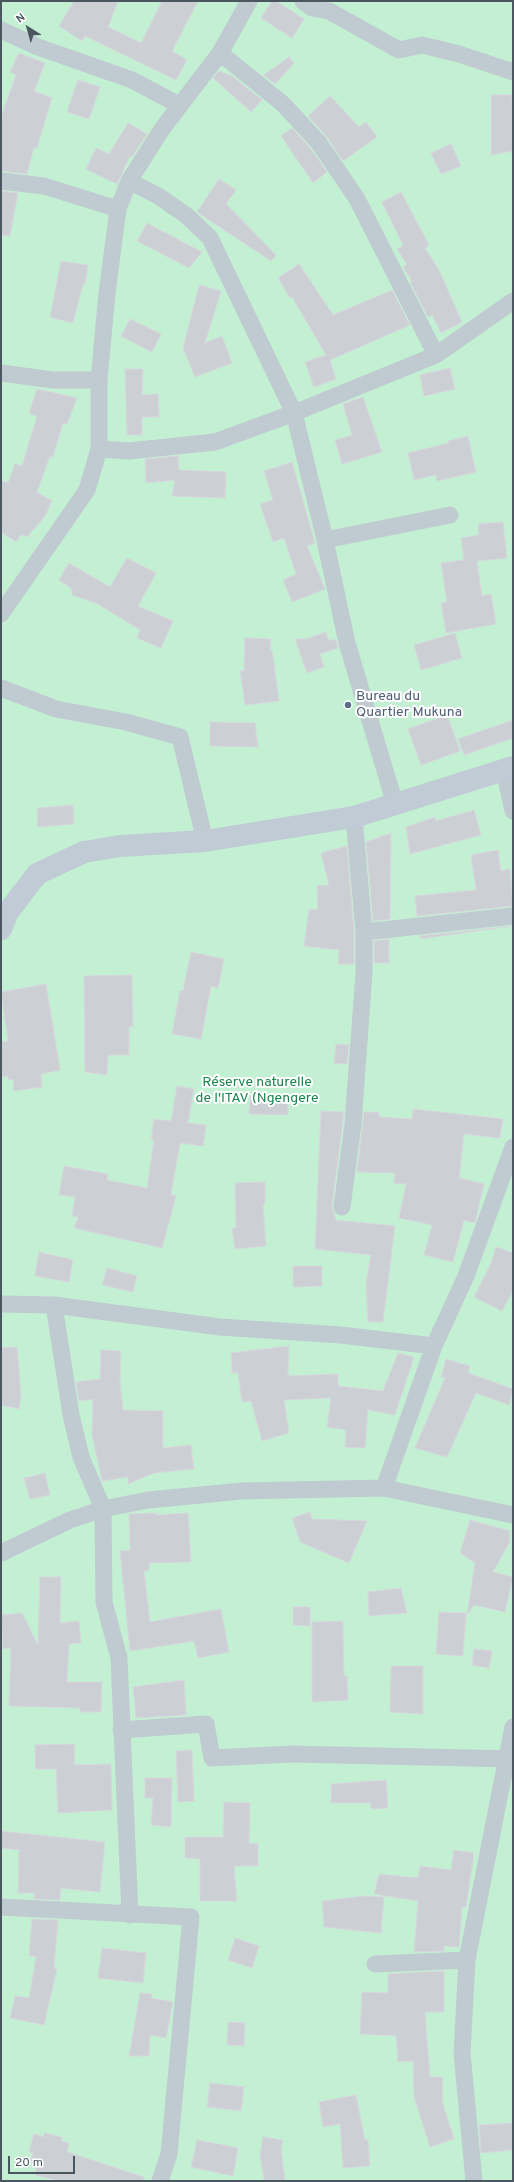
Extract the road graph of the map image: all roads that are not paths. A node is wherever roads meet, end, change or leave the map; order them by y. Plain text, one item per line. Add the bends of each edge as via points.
1 (249, 1) edge
2 (303, 1) edge
3 (1, 30) edge
4 (220, 53) junction
5 (513, 72) edge
6 (179, 106) junction
7 (1, 181) edge
8 (129, 181) junction
9 (118, 208) junction
10 (513, 301) edge
11 (436, 355) junction
12 (1, 373) edge
13 (99, 380) junction
14 (294, 413) junction
15 (99, 449) junction
16 (450, 515) dead end
17 (325, 540) junction
18 (1, 614) edge
19 (1, 688) edge
20 (509, 768) edge
21 (395, 804) junction
22 (513, 811) edge
23 (354, 817) junction
24 (205, 841) junction
25 (513, 916) edge
26 (1, 929) edge
27 (364, 932) junction
28 (513, 1147) edge
29 (342, 1207) dead end
30 (1, 1304) edge
31 (54, 1305) junction
32 (434, 1346) junction
33 (384, 1488) junction
34 (103, 1510) junction
35 (513, 1515) edge
36 (1, 1553) edge
37 (513, 1727) edge
38 (121, 1730) junction
39 (510, 1759) edge
40 (1, 1907) edge
41 (130, 1915) junction
42 (467, 1960) junction
43 (374, 1964) dead end
44 (160, 2181) edge
45 (474, 2181) edge

1 - 4 street
2 - 5 street via 312,8 329,12 400,50 422,45
3 - 6 street via 38,47 132,80
4 - 6 street
4 - 11 street via 283,104 319,142 357,199
6 - 8 street
7 - 9 street via 44,186
8 - 9 street
8 - 14 street via 187,216 210,238
9 - 13 street via 106,293
10 - 11 street
11 - 14 street
12 - 13 street via 53,380
13 - 15 street
14 - 15 street via 215,442 130,451
14 - 17 street
15 - 18 street via 87,490
16 - 17 street
17 - 21 street via 346,643
19 - 24 street via 56,709 126,722 180,736
20 - 21 street
20 - 22 street
21 - 23 street
23 - 24 street
23 - 27 street
24 - 26 street via 113,847 84,852 62,861 37,874 8,912
25 - 27 street
27 - 29 street via 364,973 353,1124
28 - 32 street via 466,1276
30 - 31 street
31 - 32 street via 220,1327 341,1335
31 - 34 street via 71,1415 81,1457
32 - 33 street
33 - 34 street via 242,1491 148,1500
33 - 35 street
34 - 36 street via 70,1520
34 - 38 street via 104,1602 118,1658
37 - 39 street
38 - 39 street via 206,1724 212,1758 292,1754
38 - 41 street
39 - 42 street
40 - 41 street
41 - 44 street via 191,1917 169,2154
42 - 43 street
42 - 45 street via 462,2053

